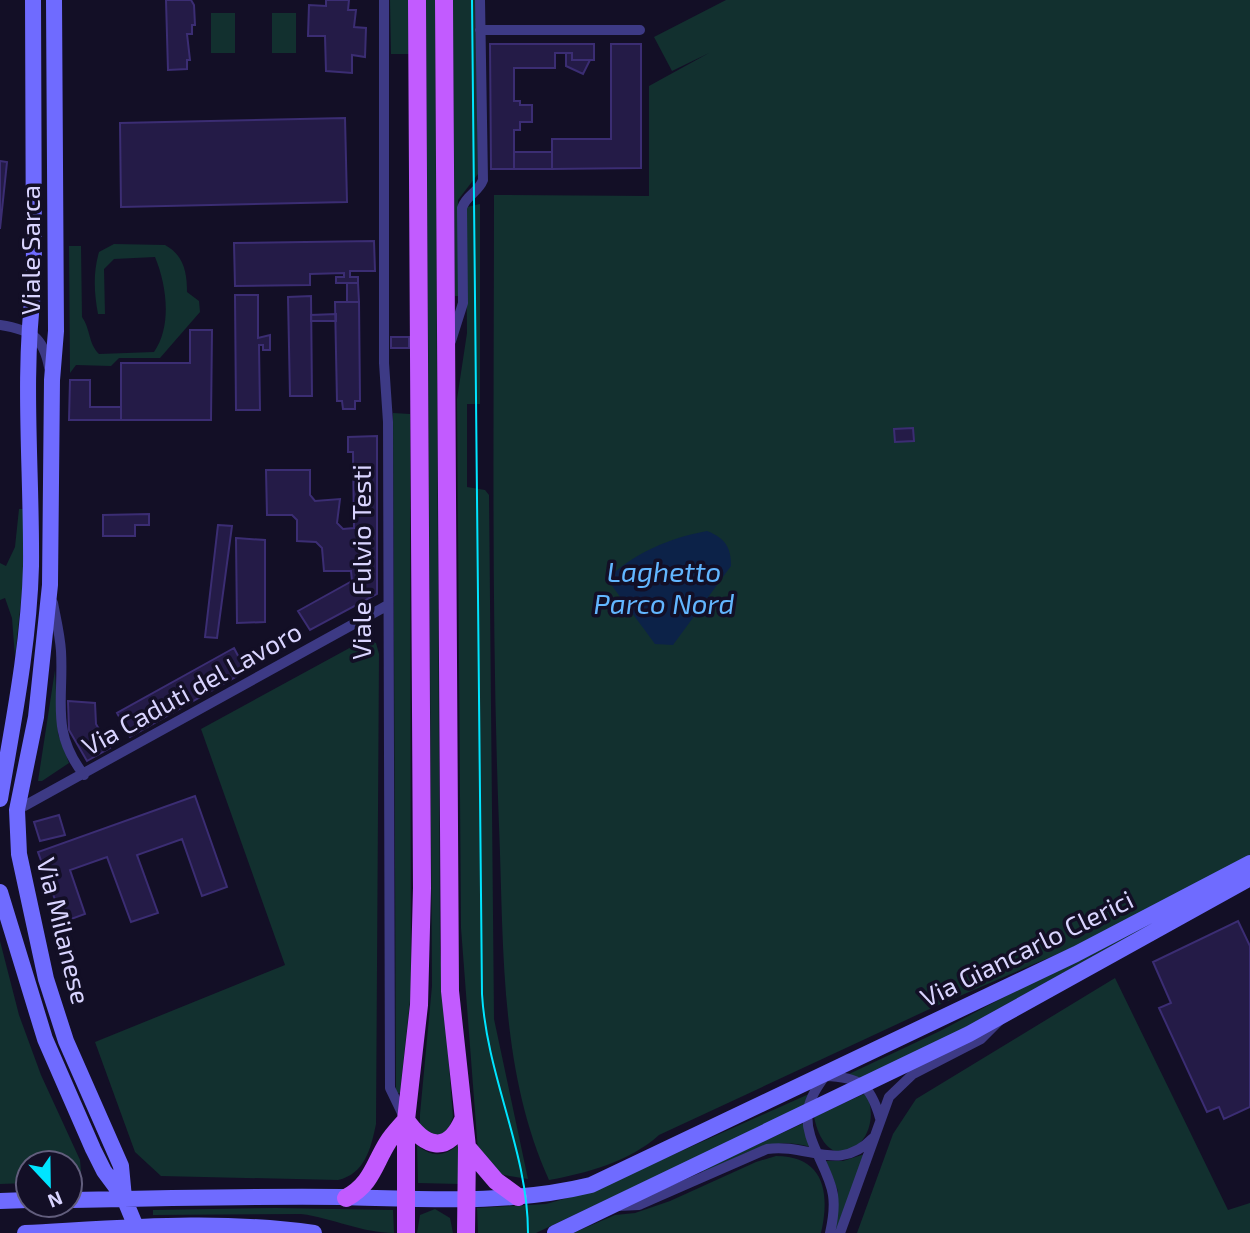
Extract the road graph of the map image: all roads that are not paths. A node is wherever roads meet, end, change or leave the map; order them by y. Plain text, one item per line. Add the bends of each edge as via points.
1 (33, 0) edge
2 (54, 0) edge
3 (384, 0) edge
4 (417, 0) edge
5 (444, 0) edge
6 (480, 0) edge
7 (480, 30) junction
8 (640, 30) dead end
9 (0, 324) edge
10 (30, 333) junction
11 (446, 354) junction
12 (52, 380) junction
13 (53, 499) joint
14 (50, 585) junction
15 (388, 605) junction
16 (84, 775) junction
17 (0, 799) edge
18 (8, 809) edge
19 (1250, 863) edge
20 (1250, 878) edge
21 (0, 892) edge
22 (1006, 1013) junction
23 (825, 1076) junction
24 (865, 1085) junction
25 (807, 1112) junction
26 (881, 1118) junction
27 (406, 1120) junction
28 (463, 1120) junction
29 (875, 1137) junction
30 (467, 1147) junction
31 (817, 1155) junction
32 (518, 1197) junction
33 (124, 1198) junction
34 (346, 1198) junction
35 (467, 1198) junction
36 (84, 1199) edge
37 (407, 1200) junction
38 (609, 1206) junction
39 (137, 1230) edge
40 (25, 1233) edge
41 (313, 1233) edge
42 (406, 1233) edge
43 (466, 1233) edge
44 (555, 1233) edge
45 (830, 1233) edge
46 (840, 1233) edge

1 - 10 street, Viale Sarca via 34,284
2 - 12 street, Viale Sarca via 57,318
3 - 15 street, Viale Fulvio Testi
4 - 27 main road, Viale Fulvio Testi via 422,888 419,1005
5 - 11 main road
6 - 7 street
7 - 8 street
7 - 11 street via 483,180 462,208 463,303
9 - 10 street
10 - 12 street via 44,346
10 - 17 street, Viale Sarca via 28,606
11 - 28 main road via 450,991
12 - 13 street, Viale Sarca
13 - 14 street, Via Milanese
14 - 16 street via 61,649 61,732
14 - 18 street, Via Milanese via 36,717
15 - 16 street, Via Caduti del Lavoro
15 - 27 street, Viale Fulvio Testi via 390,1087
16 - 18 street, Via Caduti del Lavoro
18 - 33 street, Via Milanese via 46,979 66,1041 121,1166
19 - 23 street, Via Giancarlo Clerici
20 - 22 street, Via Giancarlo Clerici
21 - 33 street, Via Milanese via 45,1039 103,1171
22 - 24 street, Via Giancarlo Clerici
22 - 26 street, Via Giancarlo Clerici via 981,1039 901,1083
23 - 24 street via 850,1077
23 - 25 street
23 - 32 street, Via Giancarlo Clerici via 591,1185
24 - 25 street, Via Giancarlo Clerici
24 - 26 street
25 - 31 street
25 - 38 street, Via Giancarlo Clerici
26 - 29 street, Via Giancarlo Clerici
27 - 28 main road via 421,1140 438,1143 454,1136
27 - 34 main road via 388,1142 372,1176
27 - 37 main road, Viale Fulvio Testi
28 - 30 main road
29 - 31 street, Via Giancarlo Clerici via 850,1156
29 - 46 street
30 - 32 main road via 496,1181
30 - 35 main road
31 - 38 street, Via Giancarlo Clerici via 785,1146 767,1149 639,1205
31 - 45 street via 833,1193
32 - 35 street, Via Giancarlo Clerici
33 - 34 street
33 - 36 street
33 - 39 street, Via Milanese
34 - 37 street
35 - 37 street
35 - 43 main road
37 - 42 main road, Viale Fulvio Testi
38 - 44 street, Via Giancarlo Clerici
39 - 40 street
39 - 41 street via 262,1226

